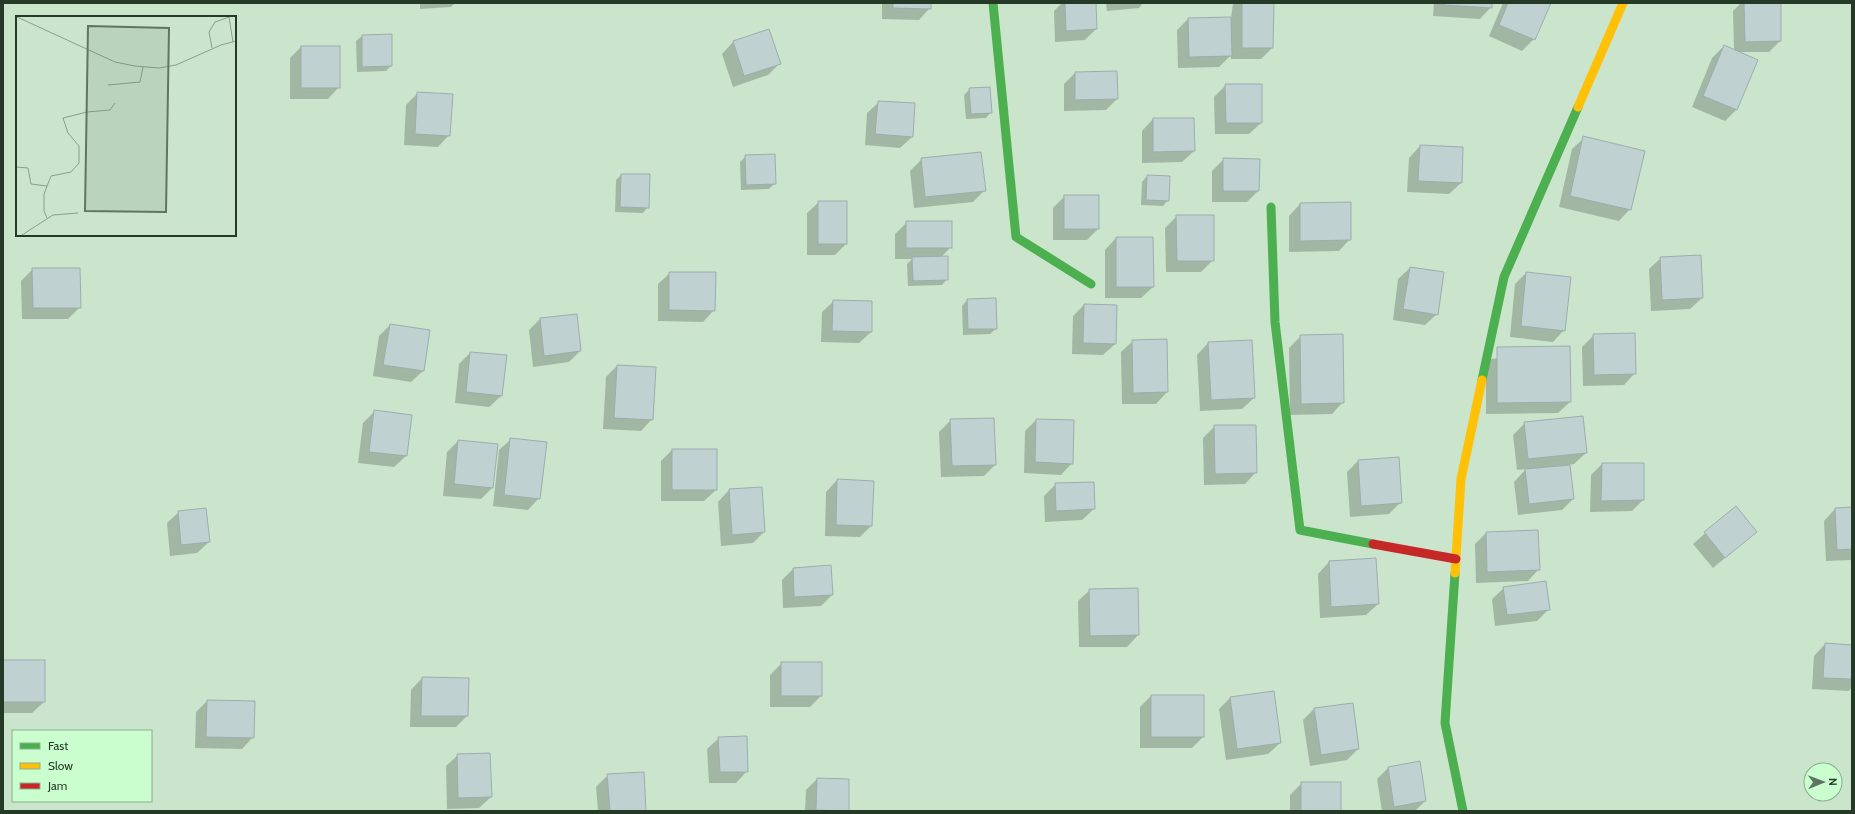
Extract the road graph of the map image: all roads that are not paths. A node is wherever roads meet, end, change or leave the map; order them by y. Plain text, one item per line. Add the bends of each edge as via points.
1 (993, 3) edge
2 (1623, 3) edge
3 (1271, 206) dead end
4 (1091, 284) dead end
5 (1456, 559) junction
6 (1463, 811) edge

1 - 4 main road via 1016,237
2 - 5 main road via 1504,277 1461,479
3 - 5 main road via 1276,322 1300,530
5 - 6 main road via 1445,723

